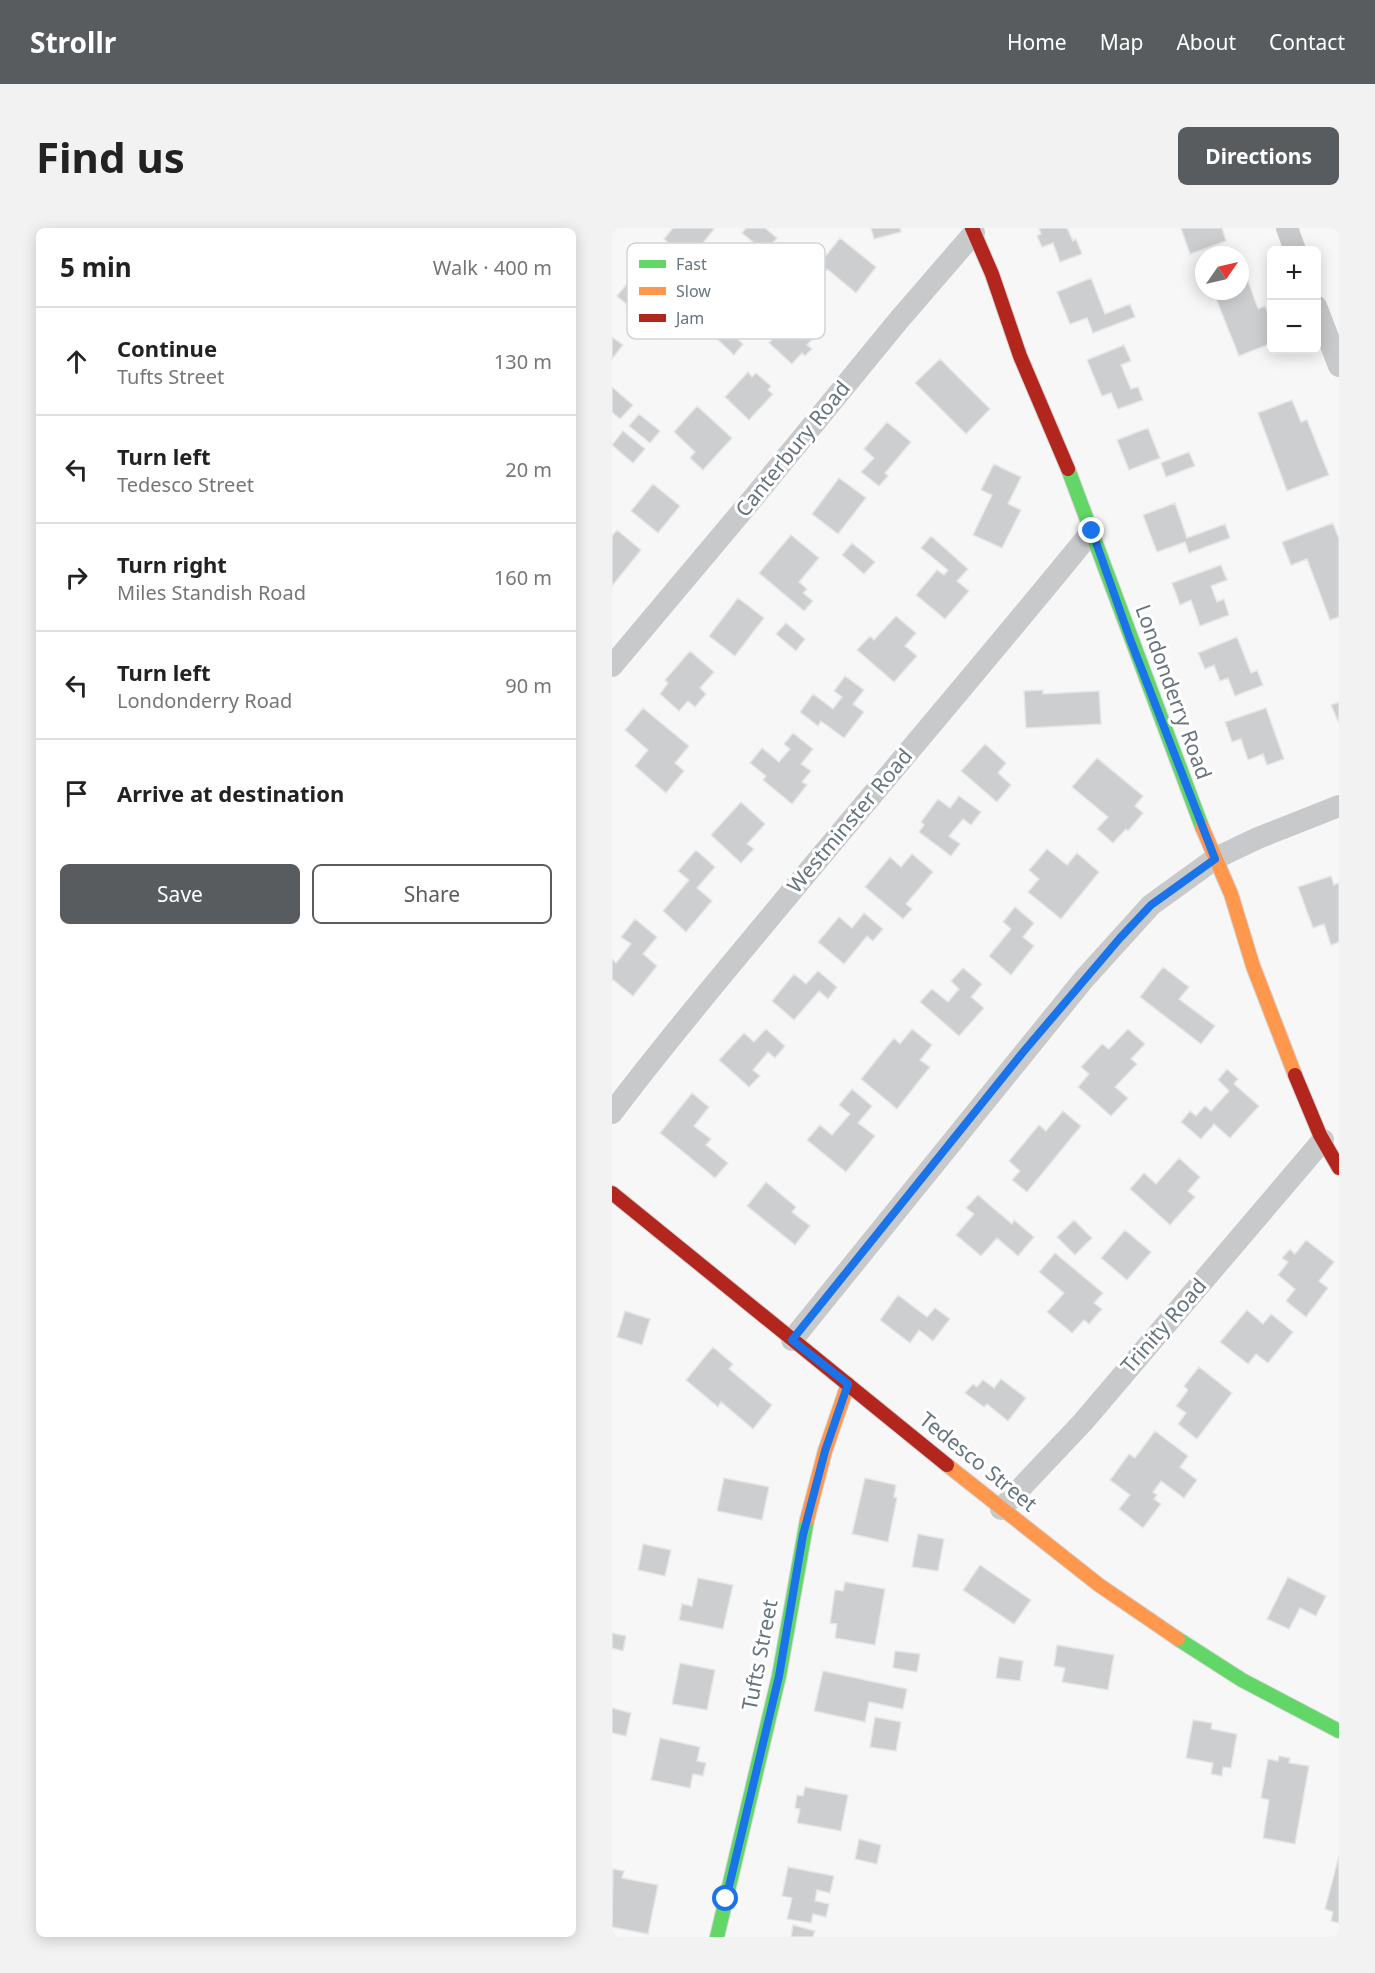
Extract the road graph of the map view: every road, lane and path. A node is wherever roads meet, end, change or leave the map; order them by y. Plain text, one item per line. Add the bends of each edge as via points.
1 (1287, 228) edge
2 (973, 230) edge
3 (1294, 246) edge
4 (1321, 317) edge
5 (1339, 366) edge
6 (1092, 531) junction
7 (612, 666) edge
8 (1339, 806) edge
9 (1215, 859) junction
10 (612, 1113) edge
11 (1323, 1140) junction
12 (1339, 1168) edge
13 (612, 1193) edge
14 (792, 1340) junction
15 (848, 1384) junction
16 (1001, 1509) junction
17 (1339, 1731) edge
18 (717, 1937) edge

1 - 3 street
2 - 6 street, Londonderry Road
2 - 7 street, Canterbury Road
4 - 5 street
6 - 9 street, Londonderry Road
6 - 10 street, Westminster Road
8 - 9 street
9 - 11 street, Londonderry Road via 1298,1084
9 - 14 street via 1151,905 1120,938
11 - 12 street, Londonderry Road
11 - 16 street, Trinity Road via 1083,1422
13 - 14 street, Tedesco Street
14 - 15 street, Tedesco Street
15 - 16 street, Tedesco Street
15 - 18 street, Tufts Street via 803,1535 779,1676
16 - 17 street, Tedesco Street via 1167,1632 1242,1680

